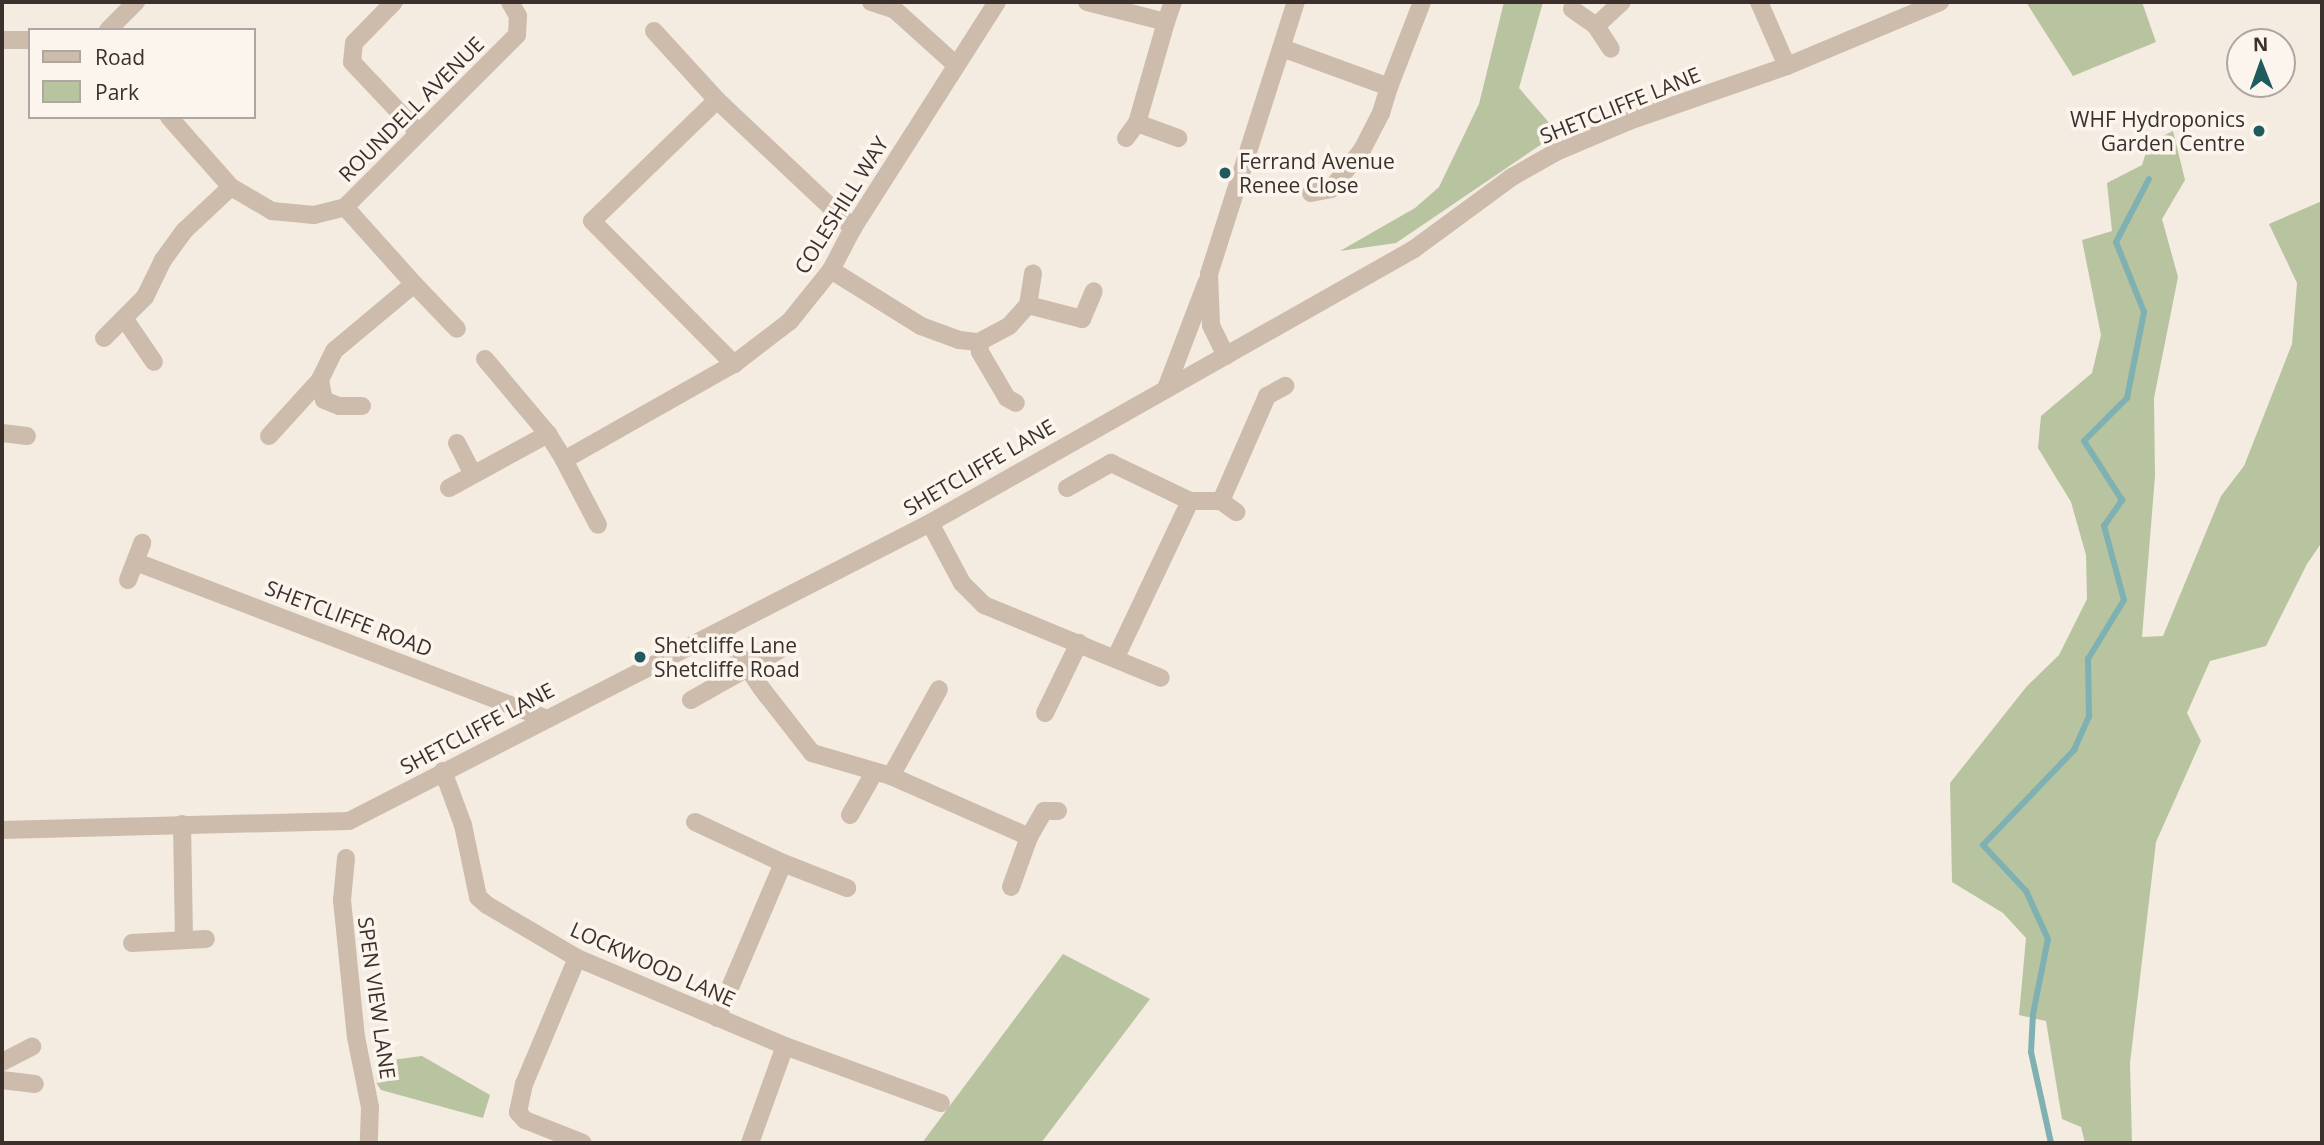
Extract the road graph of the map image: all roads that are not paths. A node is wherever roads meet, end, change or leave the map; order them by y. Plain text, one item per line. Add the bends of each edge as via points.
1 (136, 2) edge
2 (394, 2) edge
3 (510, 2) edge
4 (871, 2) edge
5 (997, 2) edge
6 (1087, 2) edge
7 (1173, 2) edge
8 (1296, 2) edge
9 (1422, 2) edge
10 (1622, 2) edge
11 (1759, 2) edge
12 (1940, 2) edge
13 (1572, 9) dead end
14 (1166, 22) junction
15 (1596, 26) junction
16 (110, 28) edge
17 (654, 31) dead end
18 (2, 40) edge
19 (28, 40) edge
20 (1282, 48) junction
21 (1611, 49) dead end
22 (955, 64) junction
23 (1787, 66) junction
24 (1389, 87) junction
25 (717, 100) junction
26 (171, 119) edge
27 (1137, 124) junction
28 (418, 132) junction
29 (1126, 138) dead end
30 (1178, 138) dead end
31 (232, 187) junction
32 (1311, 193) dead end
33 (345, 207) junction
34 (853, 228) junction
35 (831, 270) junction
36 (1033, 273) dead end
37 (1209, 274) junction
38 (414, 284) junction
39 (1094, 291) dead end
40 (1028, 305) junction
41 (124, 318) junction
42 (457, 329) dead end
43 (104, 338) dead end
44 (979, 342) junction
45 (1226, 356) junction
46 (485, 359) dead end
47 (154, 362) dead end
48 (734, 364) junction
49 (320, 380) junction
50 (1167, 386) junction
51 (1285, 386) dead end
52 (1010, 403) dead end
53 (362, 406) dead end
54 (2, 433) edge
55 (548, 434) junction
56 (27, 436) dead end
57 (269, 436) dead end
58 (457, 443) dead end
59 (564, 460) junction
60 (473, 474) junction
61 (449, 488) dead end
62 (1067, 488) dead end
63 (1191, 501) junction
64 (930, 523) junction
65 (598, 525) dead end
66 (142, 543) dead end
67 (136, 562) junction
68 (128, 580) dead end
69 (722, 630) junction
70 (1079, 643) junction
71 (781, 649) dead end
72 (1116, 657) junction
73 (748, 668) junction
74 (1161, 678) dead end
75 (939, 689) dead end
76 (691, 700) dead end
77 (1045, 713) dead end
78 (545, 718) junction
79 (443, 771) junction
80 (882, 774) junction
81 (1058, 811) dead end
82 (850, 815) dead end
83 (695, 822) dead end
84 (182, 824) junction
85 (2, 830) edge
86 (1029, 838) junction
87 (346, 858) dead end
88 (783, 863) junction
89 (1011, 887) dead end
90 (847, 888) dead end
91 (206, 939) dead end
92 (184, 940) junction
93 (132, 943) dead end
94 (577, 958) junction
95 (717, 1017) junction
96 (785, 1046) junction
97 (32, 1047) dead end
98 (2, 1062) edge
99 (2, 1080) edge
100 (35, 1084) dead end
101 (941, 1103) dead end
102 (369, 1143) edge
103 (583, 1143) edge
104 (750, 1143) edge

1 - 16 street
2 - 28 street via 354,43 352,62
3 - 28 street, ROUNDELL AVENUE via 518,16 517,35
4 - 22 street via 895,10
5 - 22 street, COLESHILL WAY
6 - 14 street
7 - 14 street
8 - 20 street
9 - 24 street
10 - 15 street
11 - 23 street
12 - 23 street, SHETCLIFFE LANE
13 - 15 street
14 - 27 street
15 - 21 street
17 - 25 street
18 - 19 street
20 - 24 street
20 - 37 street
22 - 34 street, COLESHILL WAY
23 - 45 street, SHETCLIFFE LANE via 1629,121 1556,152 1512,177 1414,249
24 - 32 street via 1381,113 1333,197
25 - 34 street
25 - 48 street via 592,221
26 - 31 street, ROUNDELL AVENUE
27 - 29 street
27 - 30 street
28 - 33 street, ROUNDELL AVENUE
31 - 33 street, ROUNDELL AVENUE via 272,211 314,215
31 - 41 street via 184,231 145,297
33 - 38 street
34 - 35 street, COLESHILL WAY
35 - 44 street via 921,326 958,341
35 - 48 street, COLESHILL WAY via 790,321
36 - 40 street
37 - 45 street via 1211,324
37 - 50 street
38 - 42 street
38 - 49 street via 334,351
39 - 40 street via 1085,324
40 - 44 street via 1009,326
41 - 43 street
41 - 47 street
44 - 52 street via 980,352
45 - 50 street, SHETCLIFFE LANE
46 - 55 street
48 - 59 street, COLESHILL WAY
49 - 53 street via 324,400 339,406
49 - 57 street
50 - 64 street, SHETCLIFFE LANE
51 - 63 street via 1267,396 1228,506
54 - 56 street
55 - 59 street
55 - 60 street
58 - 60 street
59 - 65 street
60 - 61 street
62 - 63 street via 1111,463
63 - 72 street
64 - 69 street, SHETCLIFFE LANE
64 - 70 street via 962,583 984,606
66 - 67 street
67 - 68 street
67 - 78 street, SHETCLIFFE ROAD
69 - 73 street
69 - 78 street, SHETCLIFFE LANE
70 - 72 street
70 - 77 street
71 - 73 street
72 - 74 street
73 - 76 street
73 - 80 street via 812,753
75 - 80 street
78 - 79 street, SHETCLIFFE LANE
79 - 84 street, SHETCLIFFE LANE via 349,821
79 - 94 street, LOCKWOOD LANE via 463,825 478,897
80 - 82 street
80 - 86 street
81 - 86 street via 1044,811
83 - 88 street
84 - 85 street, SHETCLIFFE LANE
84 - 92 street
86 - 89 street
87 - 102 street, SPEN VIEW LANE via 342,900 350,993 370,1107
88 - 90 street
88 - 95 street
91 - 92 street
92 - 93 street
94 - 95 street, LOCKWOOD LANE
94 - 103 street via 529,1072 519,1112 525,1120
95 - 96 street, LOCKWOOD LANE
96 - 101 street, LOCKWOOD LANE
96 - 104 street
97 - 98 street
99 - 100 street

